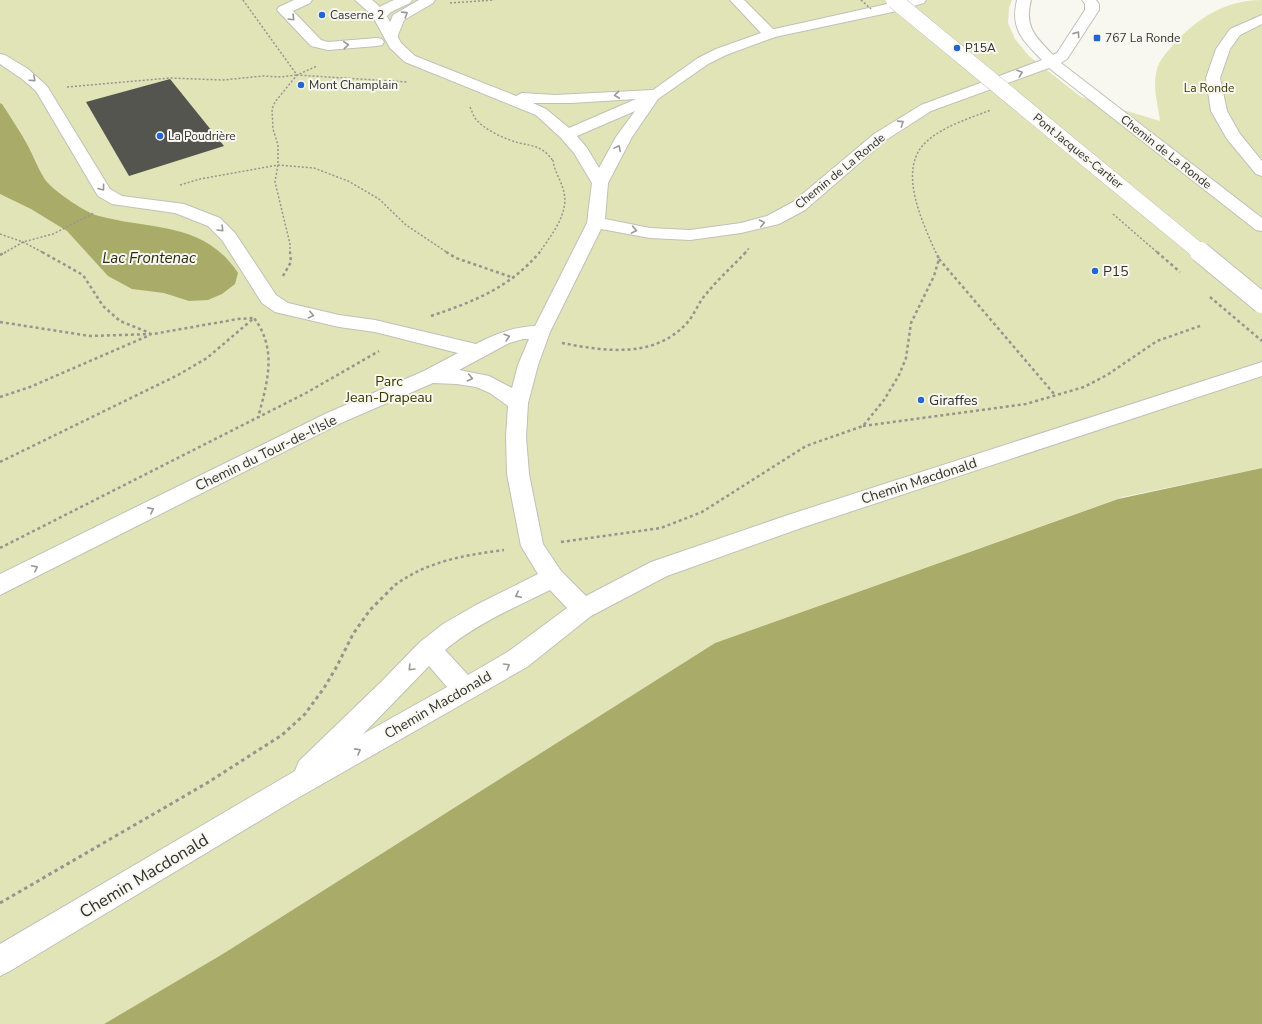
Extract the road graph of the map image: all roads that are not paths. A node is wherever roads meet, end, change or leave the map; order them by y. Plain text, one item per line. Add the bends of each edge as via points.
1 (305, 0) edge
2 (362, 0) edge
3 (405, 0) edge
4 (428, 0) edge
5 (737, 0) edge
6 (894, 0) edge
7 (919, 0) edge
8 (1024, 0) edge
9 (1090, 0) edge
10 (379, 16) junction
11 (1262, 19) edge
12 (770, 34) junction
13 (391, 36) junction
14 (377, 42) junction
15 (0, 58) edge
16 (410, 59) junction
17 (1051, 62) junction
18 (656, 94) junction
19 (506, 97) junction
20 (567, 135) junction
21 (1262, 171) edge
22 (600, 183) junction
23 (596, 222) junction
24 (1262, 226) edge
25 (1262, 303) edge
26 (541, 332) junction
27 (476, 351) junction
28 (1262, 369) edge
29 (431, 376) junction
30 (518, 403) junction
31 (553, 578) junction
32 (0, 585) edge
33 (583, 609) junction
34 (429, 649) junction
35 (465, 690) junction
36 (287, 790) junction
37 (0, 961) edge

1 -> 14 street via 284,10 316,43 328,46
2 - 10 street
3 - 10 street via 386,9
13 -> 4 street via 398,18
5 - 12 street
6 - 25 street, Pont Jacques-Cartier, bridge
7 - 12 street
8 - 17 street, Chemin de La Ronde via 1021,24 1029,38
17 -> 9 street, Chemin de La Ronde via 1062,56 1086,22 1092,10
10 - 13 street
10 - 14 street via 374,34
11 - 21 street via 1235,32 1223,49 1213,78 1219,111 1233,136
12 - 18 street via 742,43 703,61
13 - 16 street via 396,46
14 - 16 street via 393,56
15 -> 27 street via 20,69 42,89 104,192 118,200 178,208 214,222 229,237 253,276 276,303 319,317 401,332
16 - 19 street
23 -> 17 street, Chemin de La Ronde via 650,233 690,235 741,228 773,220 818,191 880,137 926,108
17 - 24 street, Chemin de La Ronde
18 -> 19 street via 621,94 565,100
18 - 20 street
22 -> 18 street via 624,137
19 - 20 street via 541,112
20 - 22 street via 581,151
22 - 23 street
23 - 26 street
27 -> 26 street, Chemin du Tour-de-l'Isle via 504,338 522,333
26 - 30 street via 528,365
27 - 29 street, Chemin du Tour-de-l'Isle
28 - 33 street, Chemin Macdonald via 796,520 659,569
29 -> 30 street via 477,379 497,388
32 -> 29 street, Chemin du Tour-de-l'Isle via 334,418
30 - 31 street via 518,474 532,546
31 - 33 street
31 -> 34 street, Chemin Macdonald via 484,612 451,631
35 -> 33 street, Chemin Macdonald via 518,659
34 - 35 street
34 -> 36 street, Chemin Macdonald
36 -> 35 street, Chemin Macdonald
36 - 37 street, Chemin Macdonald

